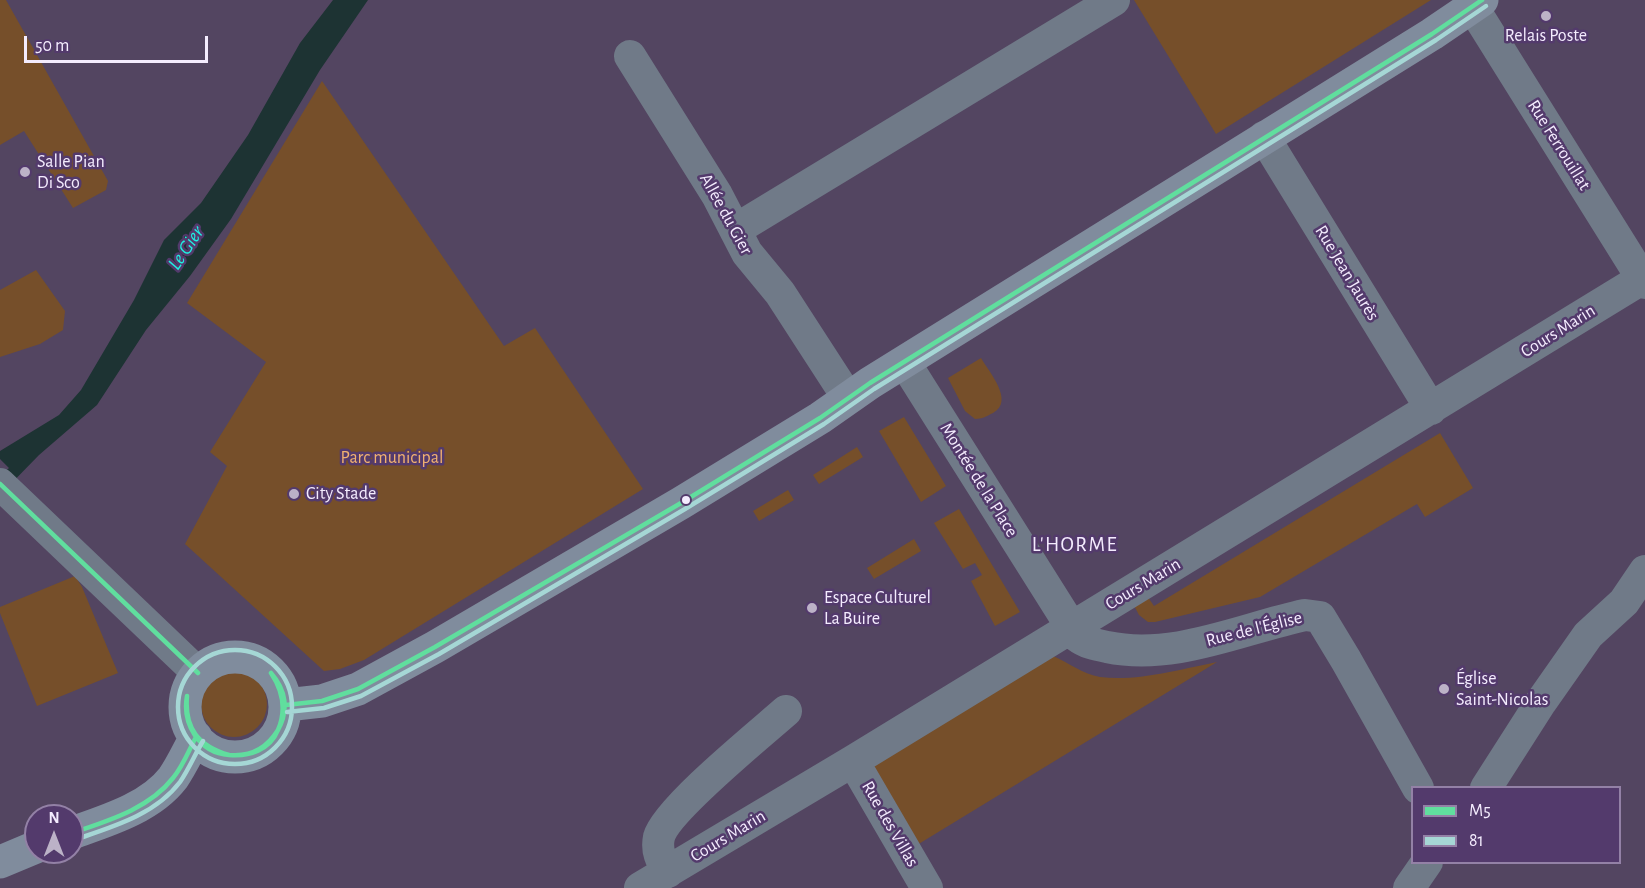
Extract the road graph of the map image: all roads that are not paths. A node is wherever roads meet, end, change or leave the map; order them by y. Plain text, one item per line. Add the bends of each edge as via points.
1 (1114, 0) edge
2 (1477, 3) edge
3 (630, 56) dead end
4 (1264, 137) junction
5 (735, 231) junction
6 (1644, 280) edge
7 (905, 363) junction
8 (848, 398) junction
9 (1431, 409) junction
10 (9, 494) edge
11 (1645, 571) edge
12 (1071, 628) junction
13 (198, 673) junction
14 (285, 705) junction
15 (786, 711) dead end
16 (196, 737) junction
17 (853, 761) junction
18 (1417, 786) edge
19 (1487, 786) edge
20 (84, 828) edge
21 (24, 852) edge
22 (0, 862) edge
23 (1426, 864) edge
24 (668, 872) junction
25 (640, 888) edge
26 (927, 888) edge
27 (1409, 888) edge

1 - 5 street
2 - 4 main road
2 - 6 street, Rue Ferrouillat
3 - 5 street, Allée du Gier via 717,195
4 - 7 main road
4 - 9 street, Rue Jean Jaurès
5 - 8 street, Allée du Gier
6 - 9 street, Cours Marin
7 - 8 main road
7 - 12 street, Montée de la Place
8 - 14 main road via 681,503 358,689 338,697
9 - 12 street, Cours Marin
10 - 13 street
11 - 19 street via 1620,607 1588,635
12 - 17 street, Cours Marin
12 - 18 street, Rue de l'Église via 1083,641 1092,644 1125,651 1153,651 1305,615 1320,617
13 - 14 main road via 217,660 249,659 275,677
13 - 16 main road via 187,694 185,709
14 - 16 main road via 276,736 251,754 221,754
15 - 24 street via 706,782 665,825 658,848
16 - 20 main road via 163,789 119,815
17 - 24 street, Cours Marin
17 - 26 street, Rue des Villas
21 - 22 main road
23 - 27 street
24 - 25 street, Cours Marin

